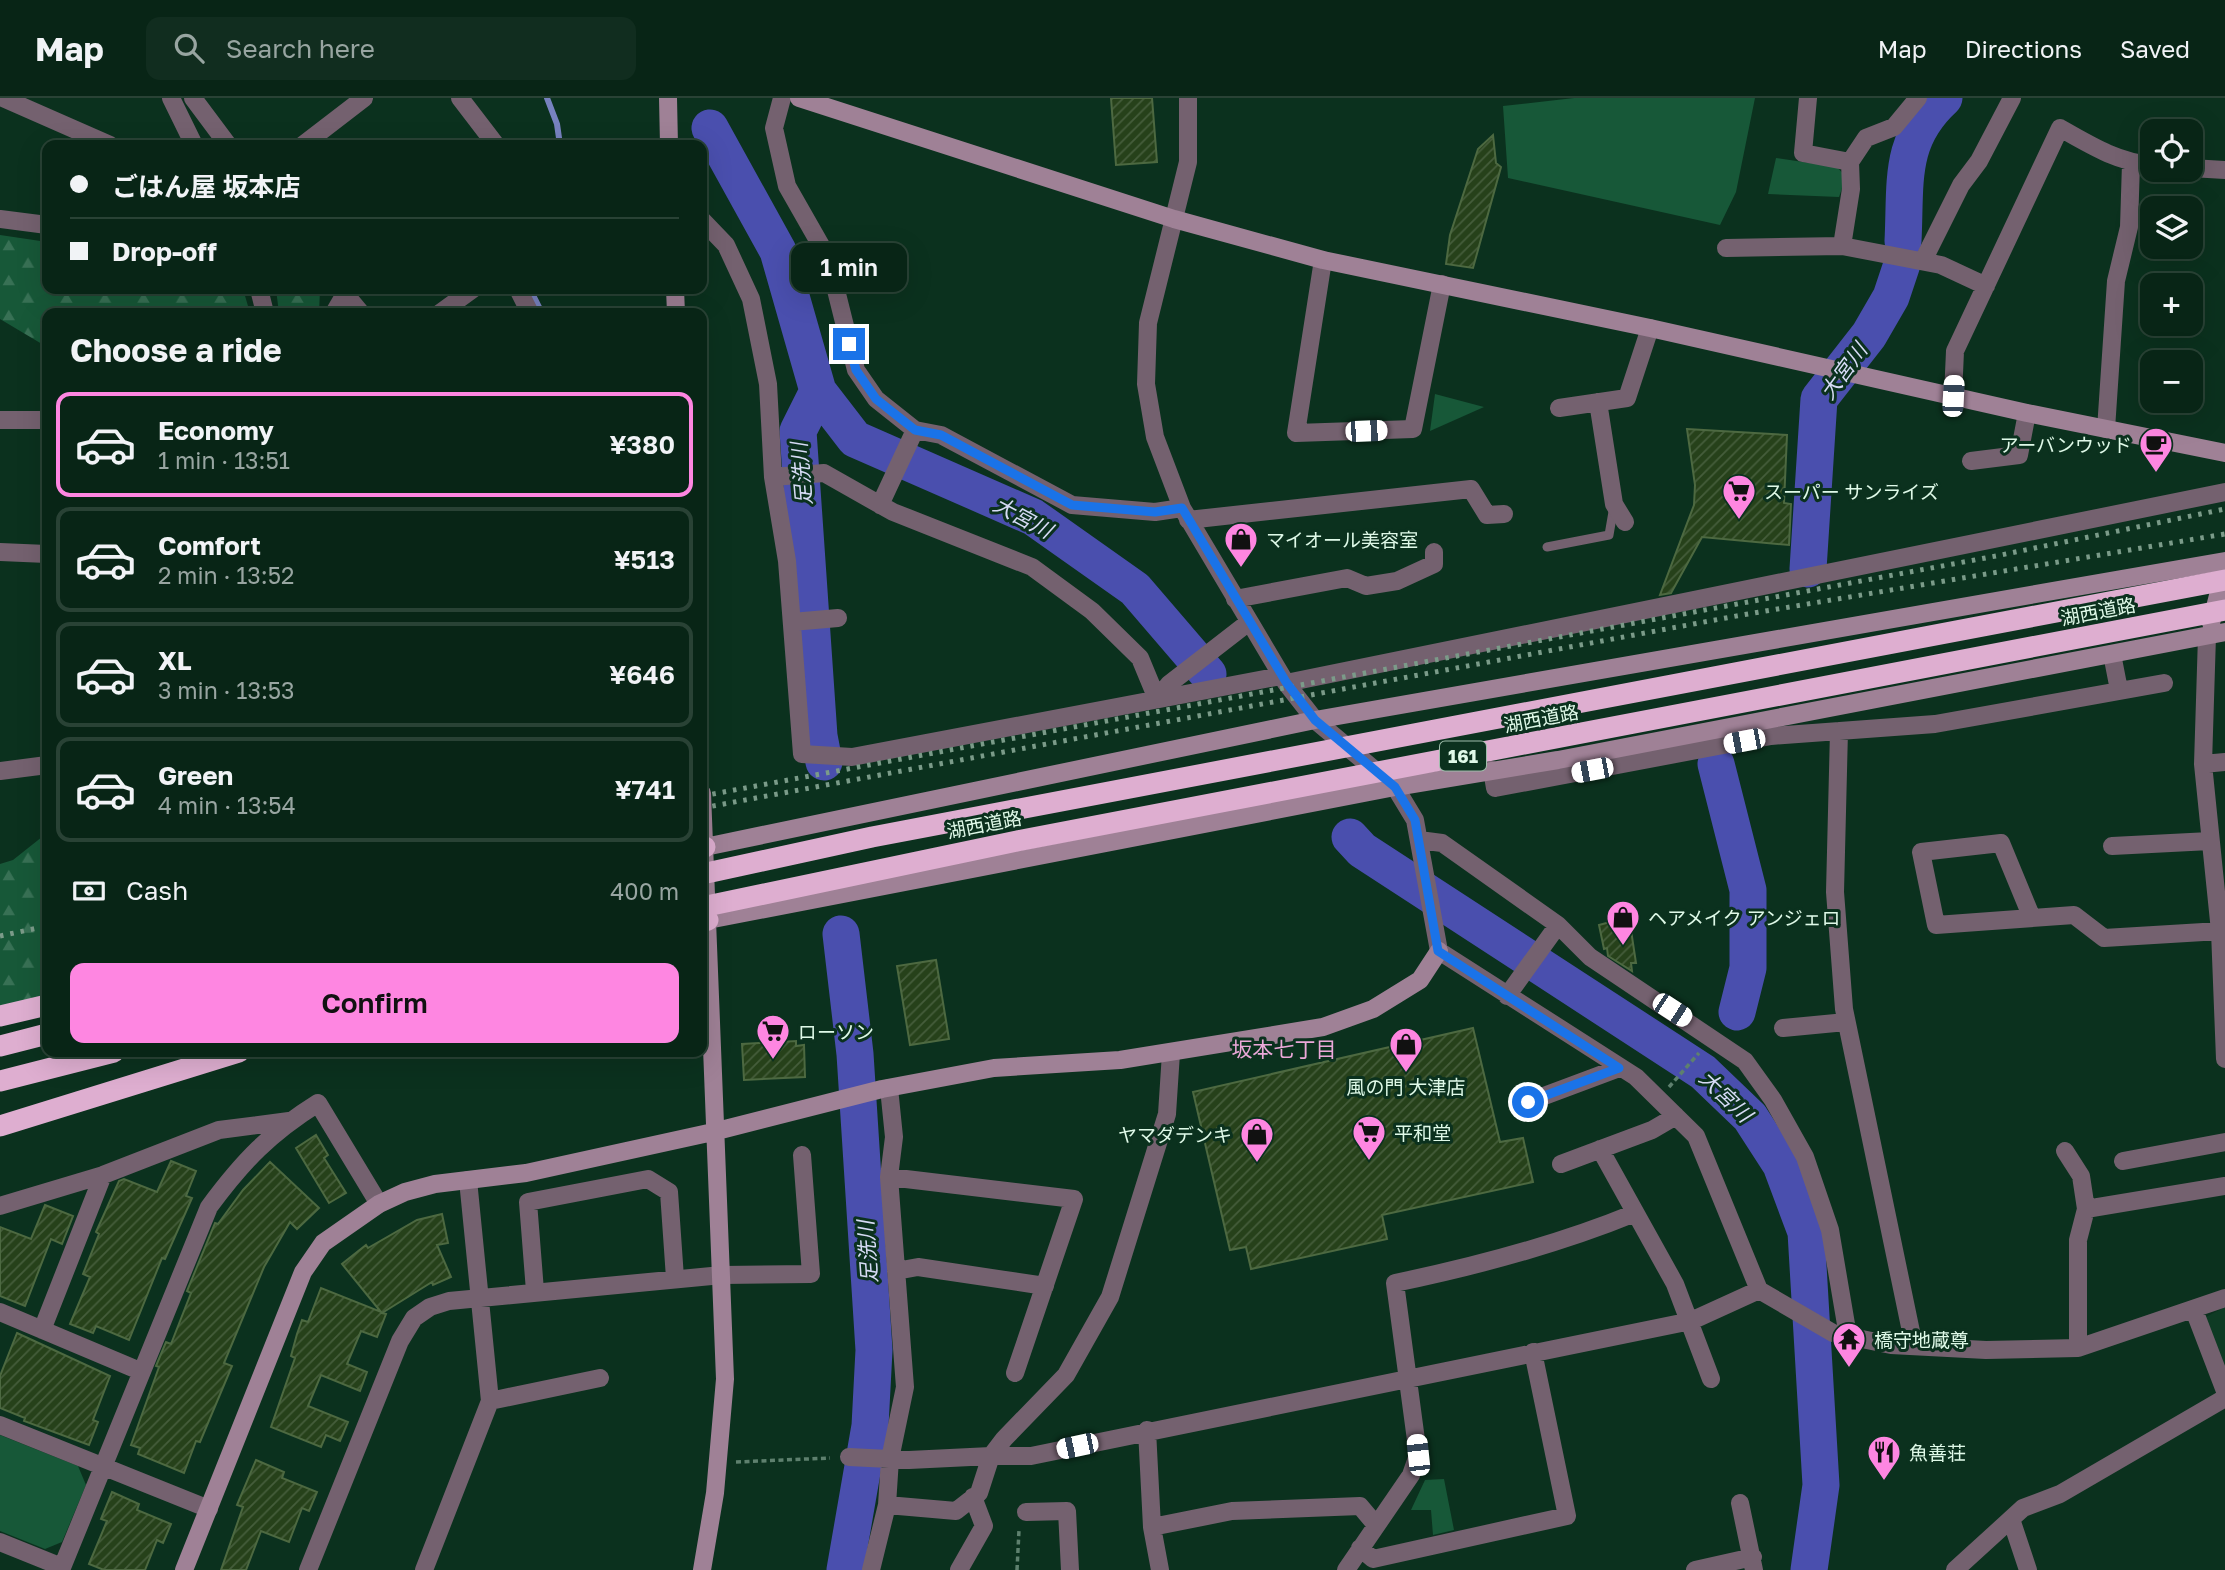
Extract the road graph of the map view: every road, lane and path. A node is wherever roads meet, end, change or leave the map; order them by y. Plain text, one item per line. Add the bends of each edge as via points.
1 (2, 98) edge
2 (171, 98) edge
3 (192, 98) edge
4 (365, 98) edge
5 (460, 98) edge
6 (668, 98) edge
7 (782, 98) edge
8 (799, 98) edge
9 (1188, 98) edge
10 (1808, 98) edge
11 (1918, 98) edge
12 (2012, 98) edge
13 (99, 140) edge
14 (192, 140) edge
15 (224, 140) edge
16 (310, 140) edge
17 (487, 140) edge
18 (669, 140) edge
19 (1850, 162) junction
20 (2131, 163) junction
21 (2140, 163) edge
22 (2203, 168) edge
23 (2225, 170) edge
24 (0, 219) edge
25 (1174, 219) junction
26 (42, 224) edge
27 (707, 225) edge
28 (1842, 246) junction
29 (1726, 248) dead end
30 (1323, 260) junction
31 (1923, 261) junction
32 (1442, 284) junction
33 (1986, 286) junction
34 (345, 294) edge
35 (466, 294) edge
36 (357, 308) edge
37 (447, 308) edge
38 (1650, 328) junction
39 (1953, 396) junction
40 (1598, 402) junction
41 (1559, 408) dead end
42 (2027, 413) junction
43 (0, 420) edge
44 (42, 420) edge
45 (2106, 429) junction
46 (914, 431) junction
47 (2225, 453) edge
48 (1971, 461) dead end
49 (774, 477) junction
50 (2225, 492) edge
51 (881, 504) junction
52 (1614, 504) junction
53 (1185, 514) junction
54 (1504, 514) dead end
55 (1625, 522) dead end
56 (1547, 547) dead end
57 (0, 552) edge
58 (1434, 552) dead end
59 (42, 554) edge
60 (2225, 561) edge
61 (2225, 568) edge
62 (2225, 579) edge
63 (1235, 598) junction
64 (2225, 610) edge
65 (838, 618) dead end
66 (792, 622) junction
67 (1249, 622) junction
68 (2225, 632) edge
69 (2207, 636) junction
70 (2112, 654) junction
71 (1284, 679) junction
72 (2164, 683) dead end
73 (2119, 690) junction
74 (1157, 699) junction
75 (1315, 720) junction
76 (1770, 728) junction
77 (1839, 731) junction
78 (1689, 733) junction
79 (1689, 752) junction
80 (2225, 762) edge
81 (2203, 764) junction
82 (42, 766) edge
83 (1492, 770) junction
84 (0, 771) edge
85 (1395, 787) junction
86 (1419, 841) junction
87 (2210, 842) junction
88 (707, 846) edge
89 (2112, 846) dead end
90 (707, 873) edge
91 (707, 915) edge
92 (707, 915) edge
93 (2032, 918) junction
94 (1558, 926) junction
95 (2220, 931) junction
96 (1438, 944) junction
97 (707, 988) edge
98 (1508, 995) junction
99 (42, 1007) edge
100 (0, 1016) edge
101 (1846, 1022) junction
102 (1783, 1028) dead end
103 (42, 1035) edge
104 (0, 1046) edge
105 (1703, 1049) dead end
106 (1171, 1053) junction
107 (95, 1057) edge
108 (223, 1057) edge
109 (2225, 1059) edge
110 (1619, 1068) junction
111 (0, 1081) edge
112 (1668, 1088) dead end
113 (886, 1089) junction
114 (1528, 1102) dead end
115 (1676, 1116) junction
116 (289, 1121) junction
117 (0, 1126) edge
118 (713, 1132) junction
119 (2225, 1142) edge
120 (1600, 1149) junction
121 (2065, 1151) dead end
122 (802, 1155) dead end
123 (2123, 1161) dead end
124 (1561, 1164) dead end
125 (103, 1175) junction
126 (889, 1177) junction
127 (468, 1180) junction
128 (2225, 1186) edge
129 (379, 1205) junction
130 (0, 1206) edge
131 (2086, 1209) junction
132 (1635, 1213) junction
133 (896, 1271) junction
134 (722, 1275) junction
135 (674, 1278) junction
136 (1045, 1286) junction
137 (536, 1290) junction
138 (1759, 1290) junction
139 (480, 1296) junction
140 (2225, 1298) edge
141 (2194, 1310) junction
142 (0, 1312) edge
143 (1691, 1321) junction
144 (41, 1330) junction
145 (1841, 1334) junction
146 (1914, 1346) junction
147 (2078, 1348) junction
148 (1534, 1352) junction
149 (141, 1371) junction
150 (1015, 1373) dead end
151 (1410, 1377) junction
152 (600, 1378) dead end
153 (1711, 1379) dead end
154 (2225, 1391) edge
155 (2225, 1398) edge
156 (490, 1401) junction
157 (0, 1425) edge
158 (1147, 1430) junction
159 (991, 1456) junction
160 (849, 1457) joint
161 (886, 1459) junction
162 (732, 1462) dead end
163 (103, 1466) junction
164 (973, 1497) junction
165 (1740, 1503) dead end
166 (887, 1505) junction
167 (209, 1509) junction
168 (1026, 1512) joint
169 (2011, 1519) junction
170 (1376, 1525) junction
171 (1152, 1527) junction
172 (0, 1542) edge
173 (1360, 1548) junction
174 (1754, 1564) edge
175 (62, 1569) edge
176 (184, 1570) edge
177 (309, 1570) edge
178 (424, 1570) edge
179 (702, 1570) edge
180 (871, 1570) edge
181 (959, 1570) edge
182 (1017, 1570) edge
183 (1070, 1570) edge
184 (1160, 1570) edge
185 (1346, 1570) edge
186 (1695, 1570) edge
187 (1955, 1570) edge
188 (2028, 1570) edge

1 - 13 street
2 - 14 street
3 - 15 street
4 - 16 street
5 - 17 street
6 - 18 street
7 - 46 street via 774,128 787,186 828,258 856,370 876,399
8 - 25 street
9 - 25 street via 1188,162
10 - 19 street via 1803,153
11 - 19 street via 1894,127 1866,138
12 - 31 street via 1979,161 1956,181
19 - 28 street via 1851,189
20 - 21 street
20 - 33 street via 2060,128
20 - 45 street via 2129,227 2116,281
22 - 23 street
24 - 26 street
25 - 30 street
25 - 53 street via 1147,323 1146,384 1155,437
27 - 49 street via 726,244 751,299 768,384
28 - 29 street
28 - 31 street
30 - 32 street
30 - 32 street via 1296,433 1413,429
31 - 33 street
32 - 38 street
33 - 39 street via 1955,351
34 - 36 street
35 - 37 street
38 - 39 street
38 - 40 street via 1627,398
39 - 42 street
40 - 41 street
40 - 52 street
42 - 45 street
42 - 48 street via 2019,455
43 - 44 street
45 - 47 street
46 - 51 street
46 - 53 street via 941,435 1072,505
49 - 51 street via 824,473
49 - 66 street
50 - 71 street
51 - 74 street via 1032,568 1092,611 1140,658
52 - 55 street
52 - 56 lane via 1609,536
53 - 54 street via 1471,489 1486,515
53 - 63 street
57 - 59 street
58 - 63 street via 1434,564 1397,580 1366,586 1347,578
60 - 75 street
61 - 69 street
62 - 90 highway, 湖西道路 / 161, bridge via 872,837
63 - 67 street
64 - 91 highway, 湖西道路 / 161, bridge via 979,848
65 - 66 street
66 - 74 street via 802,754 852,757
67 - 71 street
67 - 74 street via 1169,684
68 - 69 street
69 - 70 street
69 - 81 street
70 - 73 street
70 - 76 street
71 - 74 street
71 - 75 street
72 - 73 street
73 - 77 street via 1935,724
75 - 85 street
75 - 88 street
76 - 77 street
76 - 78 street
76 - 79 street
77 - 101 street via 1835,892
78 - 79 street
78 - 83 street
79 - 83 street via 1495,788
80 - 81 street
81 - 87 street
82 - 84 street
83 - 85 street
85 - 86 street via 1415,820
85 - 92 street
86 - 94 street via 1441,843
86 - 96 street
87 - 89 street
87 - 95 street
93 - 93 street via 1936,925 1921,852 2001,844
93 - 95 street via 2074,915 2104,938
94 - 98 street
94 - 145 street via 1590,957 1745,1061 1773,1100 1805,1157 1830,1230
95 - 109 street
96 - 98 street
96 - 106 street via 1420,980 1373,1009 1323,1027
97 - 118 street
98 - 110 street
99 - 100 highway
101 - 102 street
101 - 146 street
103 - 104 highway
105 - 112 path
106 - 113 street via 995,1068
106 - 159 street via 1167,1114 1110,1297 1066,1375
107 - 111 highway
108 - 117 highway
110 - 114 street
110 - 115 street via 1636,1077
113 - 118 street
113 - 126 street via 894,1137
115 - 120 street
115 - 138 street via 1696,1136
116 - 125 street via 219,1130
116 - 129 street via 318,1103
116 - 149 street via 241,1163 209,1207
118 - 127 street via 526,1173
118 - 134 street
119 - 123 street
120 - 124 street
120 - 132 street
121 - 131 street via 2081,1176
122 - 134 street via 811,1274
125 - 130 street
125 - 144 street
126 - 133 street
126 - 136 street via 1074,1199
127 - 129 street via 415,1189
127 - 139 street
128 - 131 street
129 - 167 street via 323,1243 303,1272
131 - 147 street via 2078,1240
132 - 143 street
132 - 151 street via 1477,1266 1395,1283
133 - 136 street via 918,1268
133 - 161 street via 905,1387
134 - 135 street
134 - 179 street via 724,1379 715,1493
135 - 137 street
135 - 137 street via 669,1192 648,1179 528,1202
136 - 150 street
137 - 139 street
138 - 143 street
138 - 145 street
139 - 156 street
139 - 177 street via 430,1307 414,1318 400,1341
140 - 141 street
141 - 147 street
141 - 154 street
142 - 144 street
143 - 148 street
143 - 153 street
144 - 149 street
145 - 146 street
146 - 147 street
148 - 151 street
148 - 173 street via 1567,1516 1373,1559
149 - 163 street
151 - 158 street
151 - 170 street via 1418,1455 1411,1475
152 - 156 street
155 - 169 street
156 - 178 street
157 - 163 street
158 - 159 street via 1031,1456
158 - 171 street
159 - 161 street
159 - 164 street via 979,1493
160 - 161 street
160 - 162 path
161 - 166 street
163 - 167 street
163 - 175 street
164 - 166 street via 956,1511
164 - 181 street via 984,1526
165 - 174 street
166 - 180 street
167 - 176 street
168 - 182 path via 1021,1512
168 - 183 street via 1067,1511
169 - 187 street
169 - 188 street
170 - 171 street via 1360,1506 1232,1511
170 - 173 street
171 - 184 street
172 - 175 street
173 - 185 street
174 - 186 street

